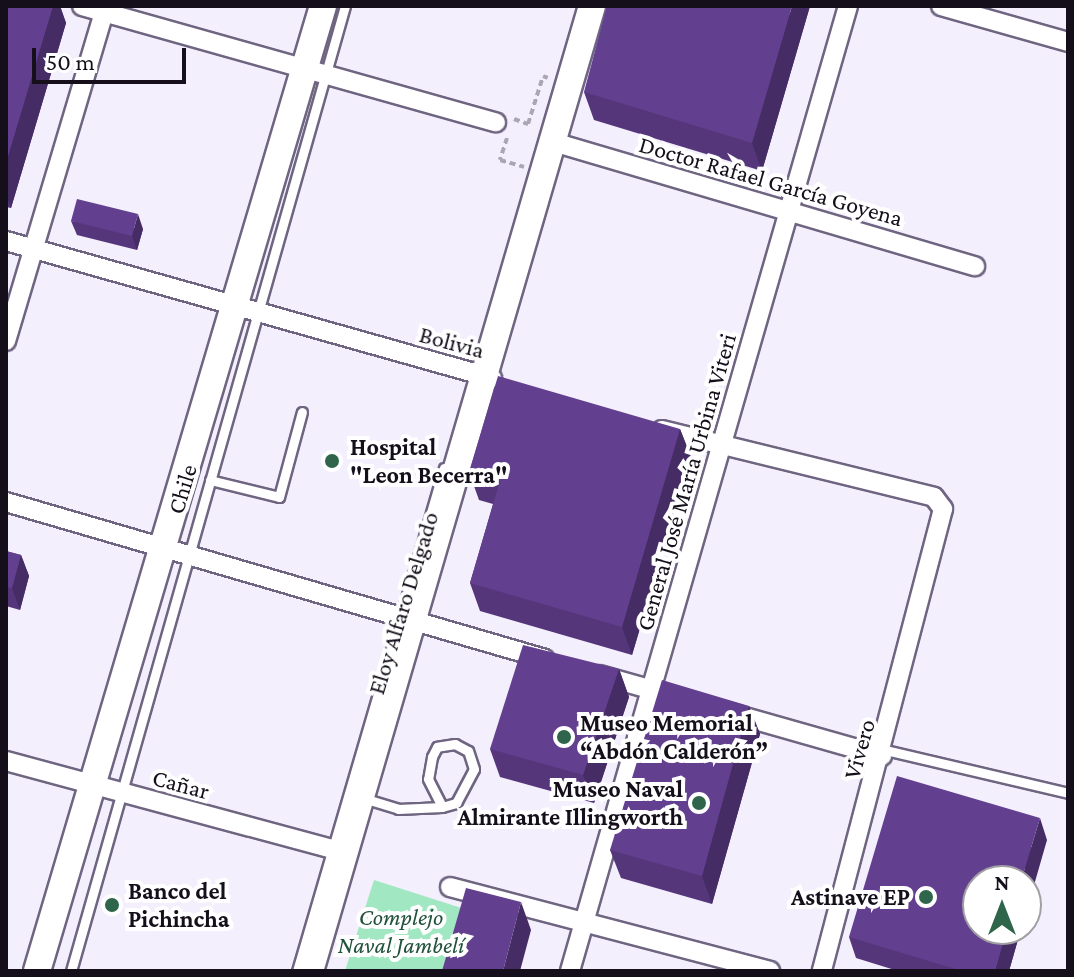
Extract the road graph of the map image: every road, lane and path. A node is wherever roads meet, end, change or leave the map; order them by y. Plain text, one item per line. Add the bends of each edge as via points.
1 (82, 6) edge
2 (323, 6) edge
3 (345, 6) edge
4 (583, 6) edge
5 (592, 6) edge
6 (848, 6) edge
7 (941, 6) edge
8 (106, 9) edge
9 (1068, 42) edge
10 (315, 71) junction
11 (560, 81) junction
12 (496, 122) dead end
13 (553, 142) junction
14 (534, 170) junction
15 (789, 211) junction
16 (6, 241) edge
17 (32, 248) junction
18 (975, 266) dead end
19 (248, 311) junction
20 (6, 341) edge
21 (477, 374) junction
22 (511, 383) edge
23 (302, 412) dead end
24 (646, 425) edge
25 (721, 448) junction
26 (210, 480) junction
27 (6, 502) edge
28 (176, 552) junction
29 (405, 616) junction
30 (651, 689) junction
31 (676, 697) edge
32 (715, 708) edge
33 (883, 753) junction
34 (6, 761) edge
35 (92, 785) junction
36 (121, 793) junction
37 (1068, 793) edge
38 (360, 797) junction
39 (442, 807) junction
40 (338, 850) junction
41 (450, 887) dead end
42 (583, 924) junction
43 (37, 971) edge
44 (71, 971) edge
45 (297, 971) edge
46 (310, 971) edge
47 (570, 971) edge
48 (770, 971) edge
49 (822, 971) edge

1 - 8 street
2 - 10 main road, Chile
3 - 10 lane, Chile
4 - 11 lane, Eloy Alfaro Delgado
5 - 13 main road, Eloy Alfaro Delgado
6 - 15 street, General José María Urbina Viteri
7 - 9 street
8 - 10 street
8 - 17 street
10 - 12 street
10 - 19 main road, Chile
11 - 14 lane, Eloy Alfaro Delgado
11 - 14 path via 543,76 528,124 513,119 500,160
13 - 15 street, Doctor Rafael García Goyena
13 - 21 main road, Eloy Alfaro Delgado
14 - 21 lane, Eloy Alfaro Delgado
15 - 18 street, Doctor Rafael García Goyena
15 - 25 street, General José María Urbina Viteri
16 - 17 street, Bolivia
17 - 19 street, Bolivia
17 - 20 street
19 - 21 street, Bolivia
19 - 26 lane, Chile
19 - 28 main road, Chile
21 - 22 street, Bolivia
21 - 29 main road, Eloy Alfaro Delgado
23 - 26 lane via 279,497
24 - 25 street
25 - 30 street, General José María Urbina Viteri
25 - 33 street, Vivero via 934,497 943,509 940,541
26 - 28 lane, Chile
27 - 28 street
28 - 29 street
28 - 35 main road, Chile
28 - 36 lane, Chile
29 - 30 street
29 - 38 main road, Eloy Alfaro Delgado
29 - 40 lane, Eloy Alfaro Delgado
30 - 31 street
30 - 42 street, General José María Urbina Viteri
32 - 33 street
33 - 37 lane
33 - 49 street, Vivero
34 - 35 street, Cañar
35 - 36 street, Cañar
35 - 43 main road, Chile
36 - 40 street, Cañar
36 - 44 lane, Chile
38 - 39 lane via 398,809
38 - 40 main road, Eloy Alfaro Delgado
39 - 39 lane via 466,795 471,782 472,760 455,744 437,747 432,757 428,779
40 - 45 lane, Eloy Alfaro Delgado
40 - 46 main road, Eloy Alfaro Delgado
41 - 42 street
42 - 47 street, General José María Urbina Viteri
42 - 48 street

